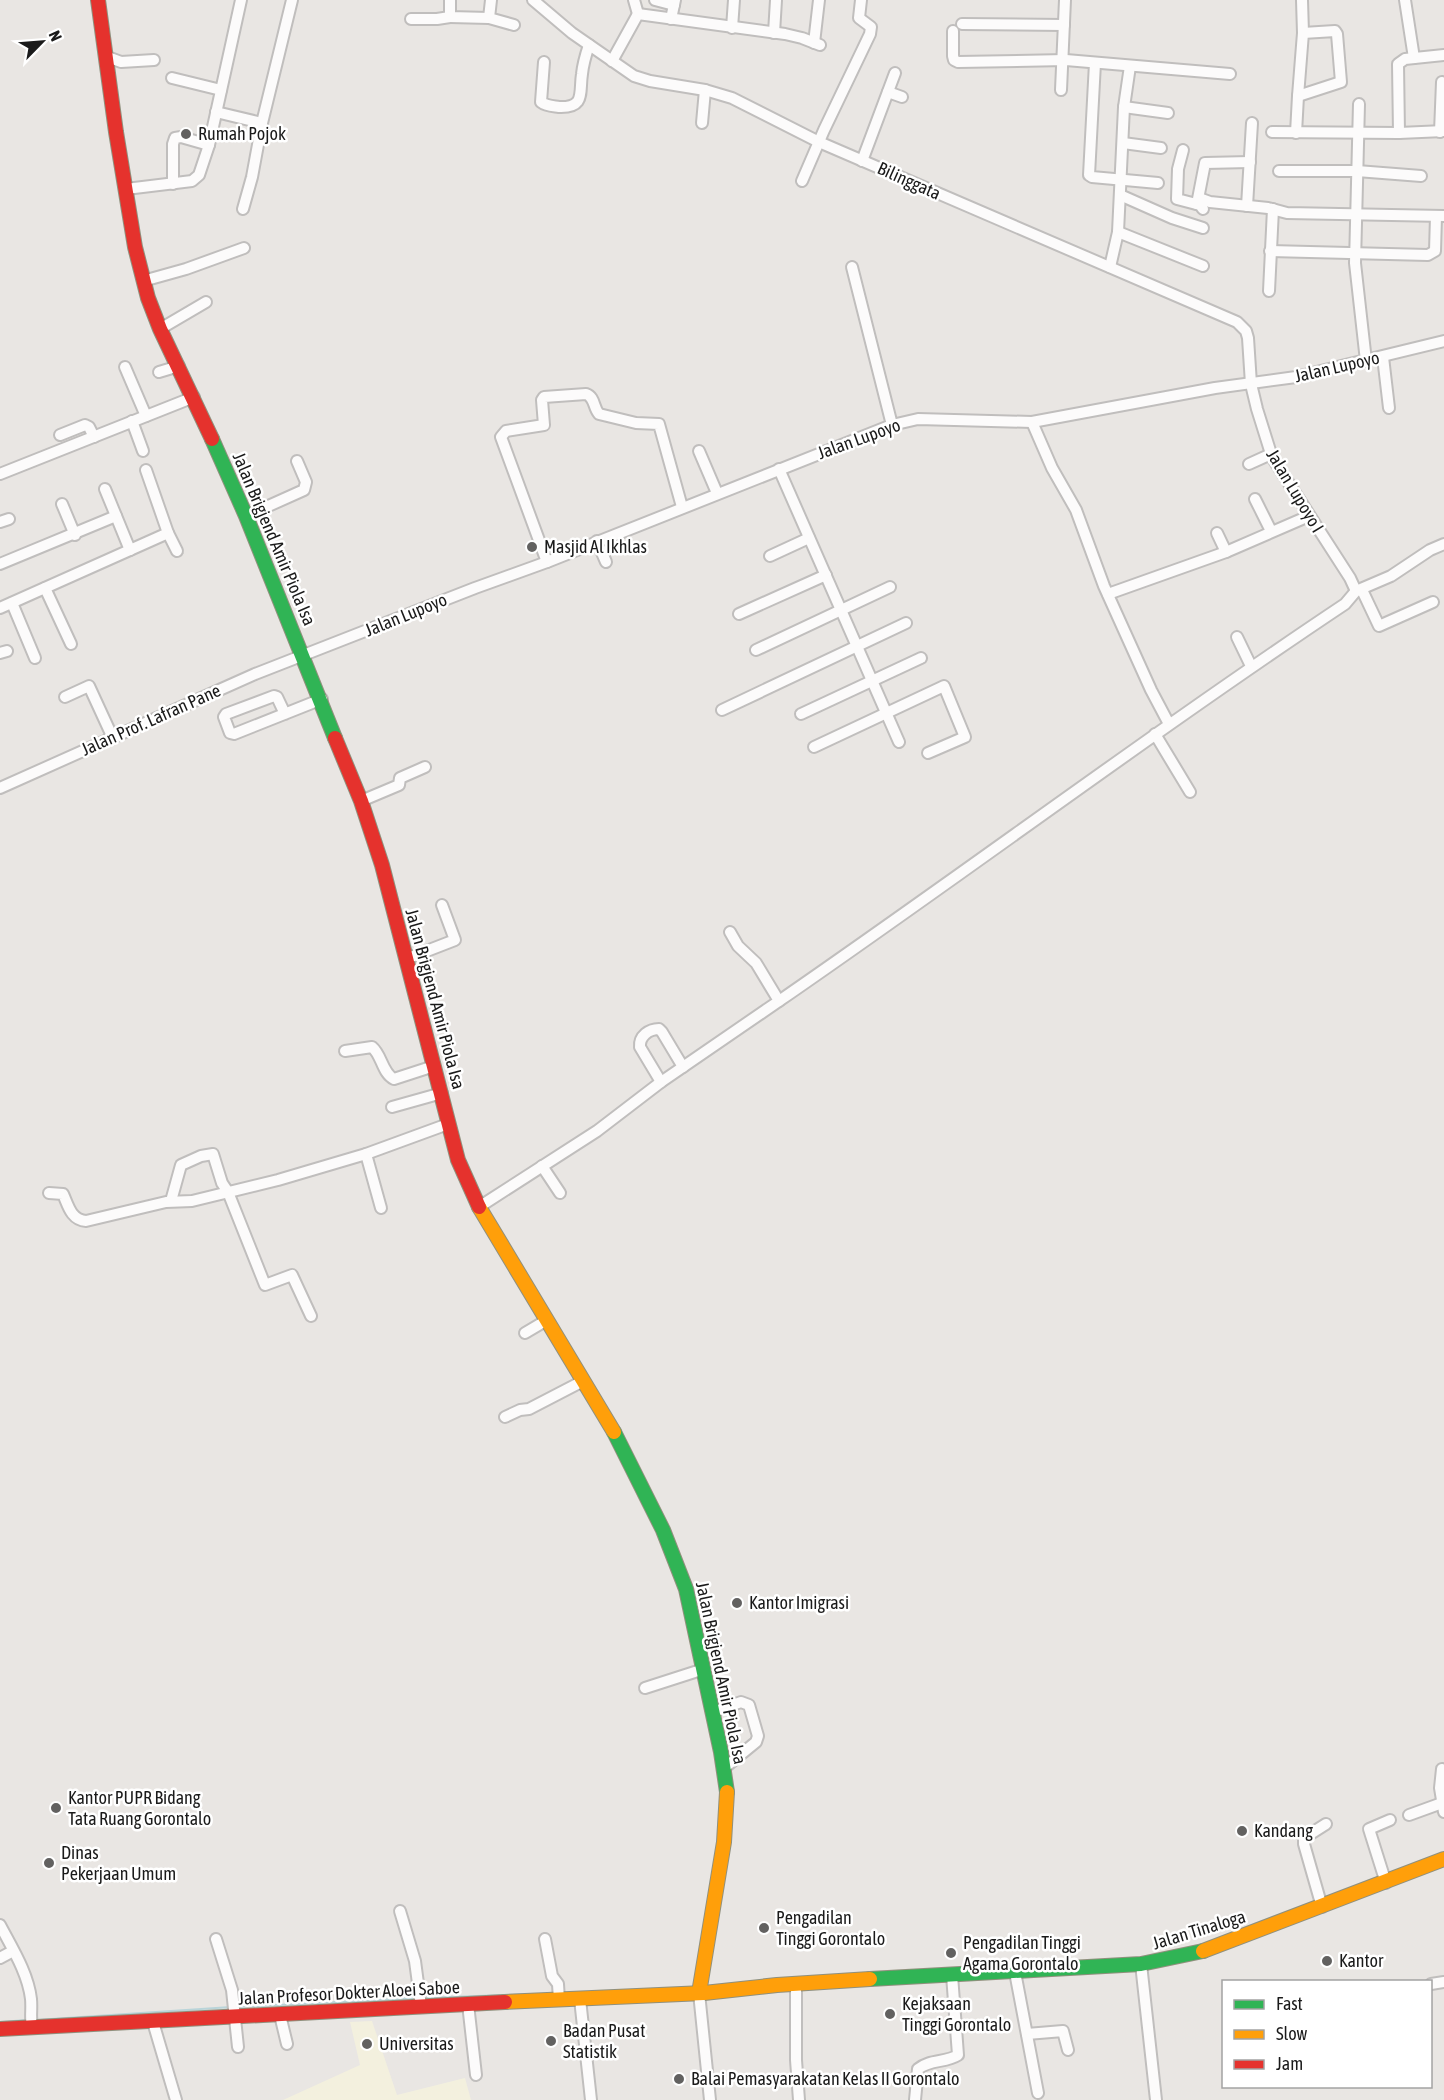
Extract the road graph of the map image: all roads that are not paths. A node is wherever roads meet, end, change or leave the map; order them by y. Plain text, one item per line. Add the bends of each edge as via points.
1 (98, 0) edge
2 (241, 0) edge
3 (292, 0) edge
4 (450, 0) edge
5 (491, 0) edge
6 (533, 0) edge
7 (634, 0) edge
8 (655, 0) edge
9 (734, 0) edge
10 (776, 0) edge
11 (819, 0) edge
12 (861, 0) edge
13 (1065, 0) edge
14 (1302, 0) edge
15 (1405, 0) edge
16 (674, 2) edge
17 (638, 14) junction
18 (450, 17) junction
19 (489, 18) junction
20 (411, 19) dead end
21 (671, 19) junction
22 (514, 25) dead end
23 (1064, 25) junction
24 (732, 28) junction
25 (774, 33) junction
26 (1303, 33) junction
27 (589, 45) junction
28 (1444, 55) edge
29 (105, 56) junction
30 (1414, 58) junction
31 (154, 60) dead end
32 (1062, 60) junction
33 (612, 61) junction
34 (544, 62) dead end
35 (1095, 63) junction
36 (1130, 66) junction
37 (895, 73) dead end
38 (1230, 74) dead end
39 (172, 78) dead end
40 (1442, 81) dead end
41 (221, 90) junction
42 (705, 90) junction
43 (1061, 90) dead end
44 (888, 92) junction
45 (1298, 96) junction
46 (902, 97) dead end
47 (1359, 104) dead end
48 (1124, 107) junction
49 (216, 112) junction
50 (1168, 113) dead end
51 (262, 123) junction
52 (702, 123) dead end
53 (1252, 123) dead end
54 (1442, 131) edge
55 (1272, 132) dead end
56 (1358, 132) junction
57 (1296, 133) junction
58 (1399, 133) junction
59 (821, 136) junction
60 (1123, 143) junction
61 (209, 145) junction
62 (1161, 148) dead end
63 (1183, 150) dead end
64 (864, 156) junction
65 (1250, 162) junction
66 (1279, 171) dead end
67 (1357, 171) junction
68 (1421, 176) dead end
69 (1121, 180) junction
70 (802, 181) dead end
71 (1158, 183) dead end
72 (173, 184) junction
73 (126, 189) junction
74 (1120, 195) junction
75 (1199, 204) junction
76 (1247, 206) junction
77 (243, 209) dead end
78 (1274, 209) junction
79 (1356, 215) junction
80 (1440, 216) edge
81 (1203, 228) dead end
82 (1118, 232) junction
83 (244, 248) dead end
84 (1270, 251) junction
85 (1355, 254) junction
86 (1111, 264) junction
87 (1203, 266) dead end
88 (852, 267) dead end
89 (143, 281) junction
90 (1269, 291) dead end
91 (206, 302) dead end
92 (160, 329) junction
93 (1444, 341) edge
94 (1383, 357) junction
95 (1366, 361) junction
96 (179, 366) junction
97 (125, 367) dead end
98 (159, 372) dead end
99 (1251, 384) junction
100 (194, 397) junction
101 (1389, 408) dead end
102 (146, 416) junction
103 (132, 422) junction
104 (1032, 422) junction
105 (891, 425) junction
106 (60, 435) dead end
107 (94, 437) junction
108 (143, 451) dead end
109 (699, 451) dead end
110 (1271, 454) junction
111 (297, 461) dead end
112 (1249, 464) dead end
113 (779, 469) junction
114 (146, 470) dead end
115 (0, 474) edge
116 (105, 489) dead end
117 (717, 493) junction
118 (1255, 499) dead end
119 (62, 504) dead end
120 (682, 507) junction
121 (116, 516) junction
122 (246, 516) junction
123 (1309, 516) junction
124 (1271, 531) junction
125 (168, 533) junction
126 (1216, 533) dead end
127 (75, 535) junction
128 (809, 538) junction
129 (597, 541) junction
130 (1444, 544) edge
131 (130, 550) junction
132 (177, 551) dead end
133 (1226, 552) junction
134 (770, 556) dead end
135 (547, 562) junction
136 (606, 562) dead end
137 (0, 564) edge
138 (826, 575) junction
139 (890, 587) dead end
140 (45, 588) junction
141 (1359, 591) junction
142 (1108, 594) junction
143 (1433, 602) dead end
144 (12, 603) junction
145 (0, 608) edge
146 (841, 610) junction
147 (739, 614) dead end
148 (906, 623) dead end
149 (1237, 637) dead end
150 (71, 644) dead end
151 (856, 646) junction
152 (756, 650) dead end
153 (303, 654) junction
154 (35, 658) dead end
155 (921, 658) dead end
156 (1251, 666) junction
157 (872, 681) junction
158 (65, 697) dead end
159 (322, 699) junction
160 (722, 710) dead end
161 (886, 713) junction
162 (285, 714) junction
163 (801, 714) dead end
164 (1169, 724) junction
165 (1155, 734) junction
166 (112, 736) junction
167 (899, 742) dead end
168 (814, 747) dead end
169 (928, 753) dead end
170 (425, 767) dead end
171 (0, 788) edge
172 (1190, 792) dead end
173 (361, 801) junction
174 (442, 905) dead end
175 (730, 932) dead end
176 (406, 959) junction
177 (779, 1001) junction
178 (345, 1051) dead end
179 (434, 1066) junction
180 (683, 1067) junction
181 (660, 1082) junction
182 (442, 1093) junction
183 (392, 1107) dead end
184 (448, 1124) junction
185 (366, 1154) junction
186 (542, 1166) junction
187 (228, 1192) junction
188 (49, 1193) dead end
189 (560, 1193) dead end
190 (171, 1201) junction
191 (479, 1207) junction
192 (381, 1208) dead end
193 (311, 1316) dead end
194 (547, 1320) junction
195 (525, 1333) dead end
196 (583, 1381) junction
197 (505, 1417) dead end
198 (704, 1669) junction
199 (645, 1688) dead end
200 (713, 1712) junction
201 (723, 1769) junction
202 (1442, 1769) dead end
203 (1443, 1808) edge
204 (1409, 1815) dead end
205 (1390, 1820) dead end
206 (1326, 1824) dead end
207 (1444, 1859) edge
208 (1386, 1882) junction
209 (1322, 1907) junction
210 (400, 1911) dead end
211 (0, 1925) edge
212 (216, 1938) dead end
213 (545, 1939) dead end
214 (13, 1951) junction
215 (0, 1958) edge
216 (1142, 1964) junction
217 (1015, 1972) junction
218 (952, 1975) junction
219 (796, 1984) junction
220 (699, 1993) junction
221 (559, 1995) junction
222 (580, 1999) junction
223 (421, 2001) junction
224 (468, 2004) junction
225 (233, 2010) junction
226 (280, 2015) junction
227 (153, 2022) junction
228 (31, 2023) junction
229 (0, 2030) edge
230 (1027, 2034) junction
231 (287, 2044) dead end
232 (238, 2047) dead end
233 (1068, 2050) dead end
234 (476, 2075) dead end
235 (1038, 2093) dead end
236 (176, 2100) edge
237 (591, 2100) edge
238 (710, 2100) edge
239 (799, 2100) edge
240 (915, 2100) edge
241 (1156, 2100) edge

1 - 29 main road, Jalan Brigjend Amir Piola Isa
2 - 41 street
3 - 51 street
4 - 18 street
5 - 19 street
6 - 27 street, Bilinggata
7 - 17 street
8 - 16 street
9 - 24 street
10 - 25 street
11 - 25 street via 817,44
12 - 59 street via 859,18 869,26 870,34
13 - 23 street
14 - 26 street
15 - 30 street
16 - 21 street
17 - 21 street
17 - 33 street
18 - 19 street
18 - 20 street
19 - 22 street
21 - 24 street
23 - 32 street
23 - 32 street via 958,27 953,56 958,62
24 - 25 street
26 - 45 street
26 - 45 street via 1336,32 1342,80 1340,84
27 - 33 street, Bilinggata
27 - 34 street via 581,76 581,95 574,105 559,107 541,102
28 - 30 street
29 - 31 street via 121,62
29 - 73 main road, Jalan Brigjend Amir Piola Isa
30 - 58 street via 1398,64
32 - 35 street
32 - 43 street
33 - 42 street, Bilinggata via 640,78
35 - 36 street
35 - 69 street via 1088,172 1092,177
36 - 38 street
36 - 48 street
37 - 44 street
39 - 41 street
40 - 54 street
41 - 49 street
42 - 52 street
42 - 59 street, Bilinggata
44 - 46 street
44 - 64 street
45 - 57 street
47 - 56 street
48 - 50 street
48 - 60 street
49 - 51 street
49 - 61 street
51 - 77 street
53 - 65 street
54 - 58 street
55 - 57 street
56 - 57 street
56 - 58 street
56 - 67 street
59 - 64 street, Bilinggata
59 - 70 street
60 - 62 street
60 - 69 street
61 - 72 street via 196,179
61 - 72 street via 175,138
63 - 75 street via 1177,199
64 - 86 street, Bilinggata
65 - 75 street via 1205,163
65 - 76 street
66 - 67 street
67 - 68 street
67 - 79 street
69 - 71 street
69 - 74 street
72 - 73 street
73 - 89 main road, Jalan Brigjend Amir Piola Isa
74 - 81 street
74 - 82 street
75 - 76 street
76 - 78 street
78 - 79 street via 1287,213
78 - 84 street
79 - 80 street
79 - 85 street
80 - 85 street via 1431,255
82 - 86 street
82 - 87 street
83 - 89 street
84 - 85 street
84 - 90 street
85 - 95 street
86 - 99 street, Bilinggata via 1237,322 1248,338
88 - 105 street
89 - 92 main road, Jalan Brigjend Amir Piola Isa
91 - 92 street
92 - 96 main road, Jalan Brigjend Amir Piola Isa
93 - 94 street, Jalan Lupoyo
94 - 95 street, Jalan Lupoyo
94 - 101 street
95 - 99 street, Jalan Lupoyo
96 - 98 street
96 - 100 main road, Jalan Brigjend Amir Piola Isa
97 - 102 street
99 - 104 street, Jalan Lupoyo
99 - 110 street, Jalan Lupoyo I
100 - 102 street
100 - 122 main road, Jalan Brigjend Amir Piola Isa
102 - 103 street
103 - 107 street
103 - 108 street
104 - 105 street, Jalan Lupoyo via 918,419
104 - 142 street via 1076,510
105 - 113 street, Jalan Lupoyo
106 - 107 street via 85,425
107 - 115 street
109 - 117 street
110 - 112 street
110 - 123 street, Jalan Lupoyo I
111 - 122 street via 306,482 304,490
113 - 117 street, Jalan Lupoyo
113 - 128 street
114 - 125 street
116 - 121 street
117 - 120 street, Jalan Lupoyo
118 - 124 street
119 - 127 street
120 - 129 street, Jalan Lupoyo
120 - 135 street via 659,424 599,414 593,399 586,394 544,397 544,424 506,431 501,440
121 - 127 street
121 - 131 street
122 - 153 main road, Jalan Brigjend Amir Piola Isa
123 - 124 street
123 - 141 street, Jalan Lupoyo I
124 - 133 street
125 - 131 street
125 - 132 street
126 - 133 street
127 - 137 street
128 - 134 street
128 - 138 street
129 - 135 street, Jalan Lupoyo
129 - 136 street
130 - 141 street
131 - 140 street
133 - 142 street
135 - 153 street, Jalan Lupoyo
138 - 146 street
138 - 147 street
139 - 146 street
140 - 144 street
140 - 150 street
141 - 143 street, Jalan Lupoyo I via 1379,626
141 - 156 street
142 - 164 street
144 - 145 street
144 - 154 street
146 - 151 street
146 - 152 street
148 - 151 street
149 - 156 street
151 - 157 street
151 - 160 street
153 - 159 main road, Jalan Brigjend Amir Piola Isa
153 - 166 street, Jalan Prof. Lafran Pane
155 - 157 street
156 - 164 street
157 - 161 street
157 - 163 street
158 - 166 street via 89,686
159 - 162 street
159 - 173 main road, Jalan Brigjend Amir Piola Isa
161 - 167 street
161 - 168 street
161 - 169 street via 944,686 965,737
162 - 162 street via 274,696 224,717 232,735
164 - 165 street
165 - 172 street
165 - 177 street
166 - 171 street, Jalan Prof. Lafran Pane
170 - 173 street via 400,778 399,785
173 - 176 main road, Jalan Brigjend Amir Piola Isa
174 - 176 street via 455,940
175 - 177 street via 756,963
176 - 179 main road, Jalan Brigjend Amir Piola Isa
177 - 180 street
178 - 179 street via 375,1048 387,1074 394,1079
179 - 182 main road, Jalan Brigjend Amir Piola Isa
180 - 181 street
180 - 181 street via 662,1032 650,1030 642,1037 640,1047
181 - 186 street via 597,1131
182 - 183 street
182 - 184 main road, Jalan Brigjend Amir Piola Isa
184 - 185 street
184 - 191 main road, Jalan Brigjend Amir Piola Isa via 453,1147
185 - 187 street
185 - 192 street
186 - 189 street
186 - 191 street
187 - 190 street via 192,1201
187 - 190 street via 211,1153 181,1165
187 - 193 street via 265,1285 291,1275
188 - 190 street via 63,1194 72,1213 81,1221
191 - 194 main road, Jalan Brigjend Amir Piola Isa
194 - 195 street
194 - 196 main road, Jalan Brigjend Amir Piola Isa
196 - 197 street
196 - 198 main road, Jalan Brigjend Amir Piola Isa via 621,1443 663,1530 686,1589
198 - 199 street
198 - 200 main road, Jalan Brigjend Amir Piola Isa
200 - 201 main road, Jalan Brigjend Amir Piola Isa
200 - 201 street via 746,1703 758,1736
201 - 220 main road, Jalan Brigjend Amir Piola Isa via 727,1795 724,1842
202 - 203 street
203 - 204 street
205 - 208 street via 1369,1829
206 - 209 street via 1304,1838
207 - 208 main road, Jalan Tinaloga
208 - 209 main road, Jalan Tinaloga
209 - 216 main road, Jalan Tinaloga via 1208,1950
210 - 223 street via 413,1951
211 - 214 street
212 - 225 street via 229,1976
213 - 221 street
214 - 215 street
214 - 228 street via 28,1985
216 - 217 main road, Jalan Tinaloga
216 - 241 street
217 - 218 main road, Jalan Tinaloga
217 - 230 street
218 - 219 main road, Jalan Tinaloga
218 - 240 street via 958,2055 918,2068
219 - 220 main road, Jalan Tinaloga
219 - 239 street
220 - 222 main road, Jalan Profesor Dokter Aloei Saboe
220 - 238 street
221 - 222 main road, Jalan Profesor Dokter Aloei Saboe
221 - 224 main road, Jalan Profesor Dokter Aloei Saboe
222 - 237 street
223 - 224 main road, Jalan Profesor Dokter Aloei Saboe
223 - 226 main road, Jalan Profesor Dokter Aloei Saboe
224 - 234 street
225 - 226 main road, Jalan Profesor Dokter Aloei Saboe
225 - 227 main road, Jalan Profesor Dokter Aloei Saboe
225 - 232 street
226 - 231 street
227 - 228 main road, Jalan Profesor Dokter Aloei Saboe
227 - 236 street
228 - 229 main road, Jalan Profesor Dokter Aloei Saboe
230 - 233 street via 1063,2031
230 - 235 street

